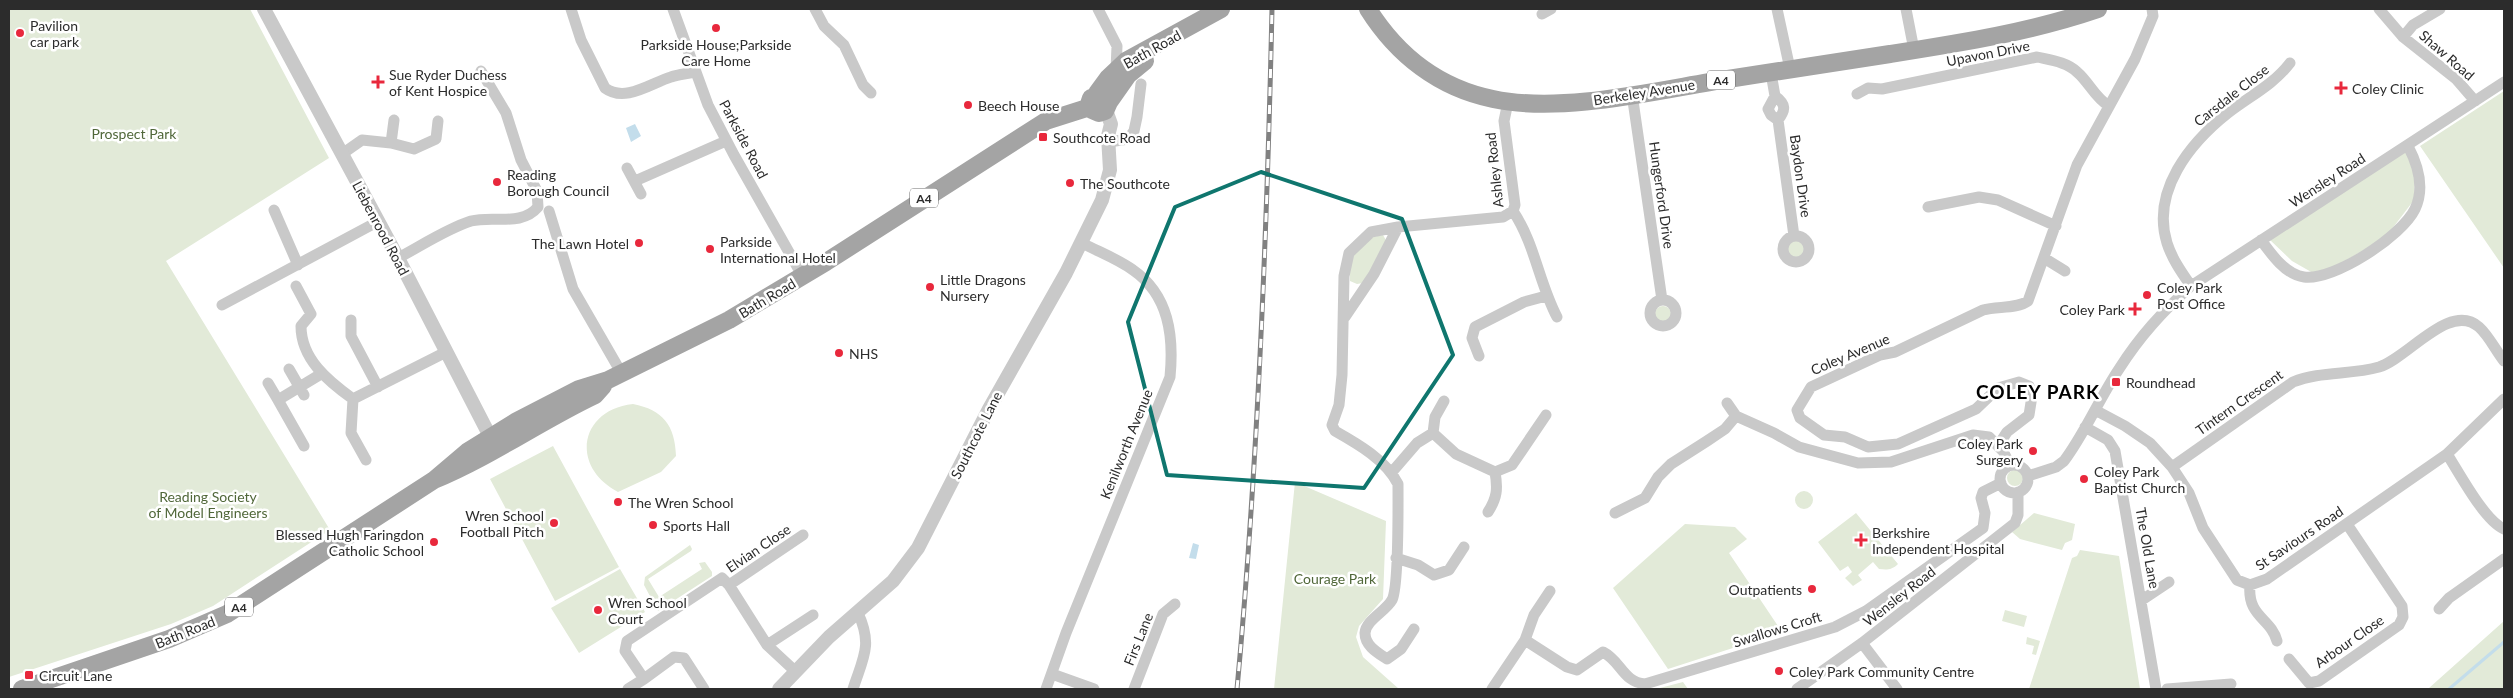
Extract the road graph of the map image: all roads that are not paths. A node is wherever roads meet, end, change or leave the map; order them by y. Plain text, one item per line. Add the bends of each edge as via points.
1 (264, 9) edge
2 (571, 9) edge
3 (673, 9) edge
4 (815, 9) edge
5 (1098, 9) edge
6 (1221, 9) edge
7 (1368, 9) edge
8 (1777, 9) edge
9 (1906, 9) edge
10 (2098, 9) edge
11 (2152, 9) edge
12 (2379, 9) edge
13 (2440, 9) edge
14 (2061, 15) edge
15 (1188, 29) junction
16 (2403, 36) junction
17 (1117, 46) junction
18 (1914, 50) junction
19 (1137, 54) junction
20 (2290, 63) dead end
21 (1790, 69) junction
22 (1116, 70) junction
23 (481, 71) dead end
24 (695, 72) junction
25 (1770, 72) junction
26 (2504, 82) edge
27 (1140, 84) dead end
28 (871, 93) dead end
29 (1632, 94) junction
30 (1857, 94) dead end
31 (2475, 101) junction
32 (1508, 102) junction
33 (1098, 104) junction
34 (2109, 106) junction
35 (394, 120) dead end
36 (438, 121) dead end
37 (1108, 139) junction
38 (726, 141) junction
39 (391, 143) junction
40 (2408, 146) junction
41 (342, 154) junction
42 (627, 168) dead end
43 (635, 181) junction
44 (641, 194) dead end
45 (1928, 207) dead end
46 (274, 210) dead end
47 (549, 211) dead end
48 (1513, 212) junction
49 (377, 222) junction
50 (2056, 226) junction
51 (1398, 227) junction
52 (1794, 236) dead end
53 (2261, 240) junction
54 (1082, 243) junction
55 (398, 258) junction
56 (2044, 258) junction
57 (298, 265) junction
58 (2064, 272) dead end
59 (1344, 276) junction
60 (803, 277) junction
61 (296, 286) dead end
62 (2191, 286) junction
63 (1364, 288) junction
64 (1546, 296) junction
65 (1662, 300) dead end
66 (222, 305) dead end
67 (1345, 317) junction
68 (1556, 317) dead end
69 (351, 320) dead end
70 (446, 352) junction
71 (1479, 356) dead end
72 (2504, 361) edge
73 (288, 369) dead end
74 (321, 374) junction
75 (615, 377) junction
76 (268, 383) dead end
77 (378, 387) junction
78 (302, 391) junction
79 (353, 399) junction
80 (2504, 399) edge
81 (278, 400) junction
82 (1444, 401) dead end
83 (1727, 403) dead end
84 (2095, 410) junction
85 (1546, 415) dead end
86 (1736, 416) junction
87 (2084, 427) junction
88 (1433, 433) junction
89 (493, 442) junction
90 (304, 446) dead end
91 (1998, 446) junction
92 (2446, 454) junction
93 (366, 460) dead end
94 (2010, 465) junction
95 (2172, 467) junction
96 (1392, 472) junction
97 (1495, 472) junction
98 (2028, 476) junction
99 (2001, 483) junction
100 (2018, 492) junction
101 (1488, 512) dead end
102 (1615, 513) dead end
103 (2347, 524) junction
104 (2504, 529) edge
105 (803, 535) dead end
106 (1464, 547) dead end
107 (1396, 558) junction
108 (2504, 558) edge
109 (726, 582) junction
110 (2169, 582) dead end
111 (2250, 584) junction
112 (1550, 591) dead end
113 (2142, 600) junction
114 (1176, 604) dead end
115 (2439, 609) dead end
116 (858, 613) junction
117 (813, 615) dead end
118 (1414, 629) dead end
119 (1525, 640) junction
120 (2277, 641) dead end
121 (1862, 643) junction
122 (767, 645) junction
123 (2289, 659) dead end
124 (795, 671) junction
125 (1052, 674) junction
126 (644, 679) junction
127 (2231, 684) dead end
128 (22, 689) edge
129 (628, 689) edge
130 (704, 689) edge
131 (779, 689) edge
132 (853, 689) edge
133 (1046, 689) edge
134 (1094, 689) edge
135 (1134, 689) edge
136 (1492, 689) edge
137 (1797, 689) edge
138 (1897, 689) edge
139 (2156, 689) edge
140 (2167, 689) edge

1 - 41 street, Liebenrood Road
2 - 24 street via 581,40 604,88 610,92 626,94
3 - 24 street, Parkside Road
4 - 28 street via 824,26 844,45 863,85
5 - 17 street
6 - 15 main road, Bath Road
7 - 32 main road, Berkeley Avenue / A4 via 1394,44 1426,71 1462,90
8 - 21 street
9 - 18 street
10 - 14 main road, Berkeley Avenue / A4
11 - 34 street, Coley Avenue via 2135,59
12 - 16 street, Shaw Road
13 - 16 street via 2413,25
14 - 18 main road, Berkeley Avenue / A4 via 1964,42
15 - 19 main road, Bath Road
15 - 33 main road, Bath Road via 1128,75
16 - 31 street, Shaw Road via 2456,79
17 - 19 street via 1130,54
17 - 22 street
18 - 21 main road, Berkeley Avenue / A4
19 - 22 main road, Bath Road
20 - 62 street, Carsdale Close via 2278,78 2215,124 2174,172 2164,203 2166,235 2177,264
21 - 25 main road, Berkeley Avenue / A4
22 - 33 main road, Bath Road via 1101,86
23 - 55 street via 506,113 521,160 537,191 538,208 530,216 511,220 471,221
24 - 38 street, Parkside Road
25 - 29 main road, Berkeley Avenue / A4
25 - 52 street, Baydon Drive via 1774,96 1768,109 1778,120
26 - 31 street, Wensley Road
27 - 37 street via 1134,131 1128,139
29 - 32 main road, Berkeley Avenue / A4 via 1548,104
29 - 65 street, Hungerford Drive
30 - 34 street, Upavon Drive via 1868,88 1882,89 2036,57 2057,61 2076,71
31 - 40 street, Wensley Road
32 - 48 street, Ashley Road via 1504,121 1515,205
33 - 37 street, Southcote Lane via 1111,124
33 - 60 main road, Bath Road / A4 via 1046,121
34 - 50 street, Coley Avenue via 2077,165
35 - 39 street
36 - 39 street via 436,139 414,149
37 - 54 street, Southcote Lane via 1108,184
38 - 43 street
38 - 60 street, Parkside Road
39 - 41 street via 362,140
40 - 53 street, Wensley Road
40 - 53 street via 2420,178 2415,209 2395,233 2371,252 2342,267 2304,277 2291,272
41 - 49 street, Liebenrood Road
42 - 43 street
43 - 44 street
45 - 50 street via 1979,197 1998,200
46 - 57 street
47 - 75 street via 560,264
48 - 51 street via 1503,217
48 - 64 street, Ashley Road via 1535,255
49 - 55 street, Liebenrood Road
49 - 57 street
50 - 56 street, Coley Avenue
51 - 59 street via 1371,232 1362,239 1349,253
51 - 63 street
53 - 62 street, Wensley Road
54 - 116 street, Southcote Lane via 989,408 918,548 893,581
54 - 125 street, Kenilworth Avenue via 1132,268 1150,286 1164,306 1173,348 1170,377
55 - 70 street, Liebenrood Road
56 - 58 street
56 - 91 street, Coley Avenue via 2028,301 2022,305 1983,310 1811,387 1797,410 1800,418 1824,435 1845,437 1868,447 1898,444 1976,409 1998,388 2019,382 2029,386 2032,396 2029,415 2007,432
57 - 66 street
59 - 63 street via 1353,286
59 - 67 street
60 - 75 main road, Bath Road / A4 via 729,320
61 - 74 street via 311,314 301,326 301,340
62 - 84 street, Wensley Road via 2158,316 2140,338
63 - 67 street
64 - 68 street, Ashley Road
64 - 71 street via 1524,302 1474,327 1472,338
67 - 96 street via 1340,405 1332,425 1334,431 1357,443
69 - 77 street via 351,336
70 - 77 street
70 - 89 street, Liebenrood Road
72 - 95 street, Tintern Crescent via 2479,327 2468,320 2449,321 2378,368 2306,377 2293,382
73 - 78 street
74 - 78 street
74 - 79 street
75 - 89 main road, Bath Road / A4 via 595,394
76 - 81 street
77 - 79 street
78 - 81 street
79 - 93 street via 351,433
80 - 92 street, St Saviours Road
81 - 90 street
82 - 88 street via 1435,417
83 - 86 street
84 - 87 street, Wensley Road
84 - 95 street, St Saviours Road via 2150,443
85 - 97 street via 1512,465
86 - 91 street via 1799,447 1858,464 1891,462 1973,435 1989,437
86 - 102 street via 1708,441 1654,474 1645,498
87 - 98 street, Wensley Road via 2064,461
87 - 113 street, The Old Lane via 2108,440 2115,451
88 - 96 street via 1417,443
88 - 97 street via 1456,454
89 - 128 main road, Bath Road / A4 via 469,466 434,480 227,614 169,639
91 - 94 street
92 - 103 street, St Saviours Road
92 - 104 street via 2480,505 2497,526
94 - 98 street via 2020,466
94 - 99 street via 2001,474
95 - 111 street, St Saviours Road via 2189,493 2203,528 2238,580
96 - 107 street via 1398,484
97 - 101 street via 1498,489 1496,500
98 - 100 street via 2025,488
99 - 100 street via 2010,492
99 - 119 street, Swallows Croft via 1983,492 1981,498 1985,514 1982,528 1866,611 1835,627 1645,684 1635,684 1612,656 1603,652 1576,670
100 - 121 street, Wensley Road via 2015,524
103 - 111 street, St Saviours Road via 2267,579
103 - 123 street, Arbour Close via 2402,606 2403,617 2399,625 2319,681 2308,683
105 - 109 street, Elvian Close
106 - 107 street via 1449,570 1434,575 1418,565
107 - 118 street via 1392,600 1369,624 1365,632 1367,641 1387,659 1401,649
108 - 115 street
109 - 122 street
109 - 126 street, Elvian Close via 627,641 625,651
110 - 113 street
111 - 120 street via 2251,604
112 - 119 street via 1534,615
113 - 139 street, The Old Lane
114 - 135 street, Firs Lane via 1163,614
116 - 124 street, Southcote Lane
116 - 132 street via 868,643
117 - 122 street
119 - 136 street
121 - 137 street, Wensley Road
121 - 138 street
122 - 124 street
124 - 131 street, Southcote Lane
125 - 133 street, Kenilworth Avenue
125 - 134 street
126 - 129 street
126 - 130 street via 674,657 684,658
127 - 140 street

